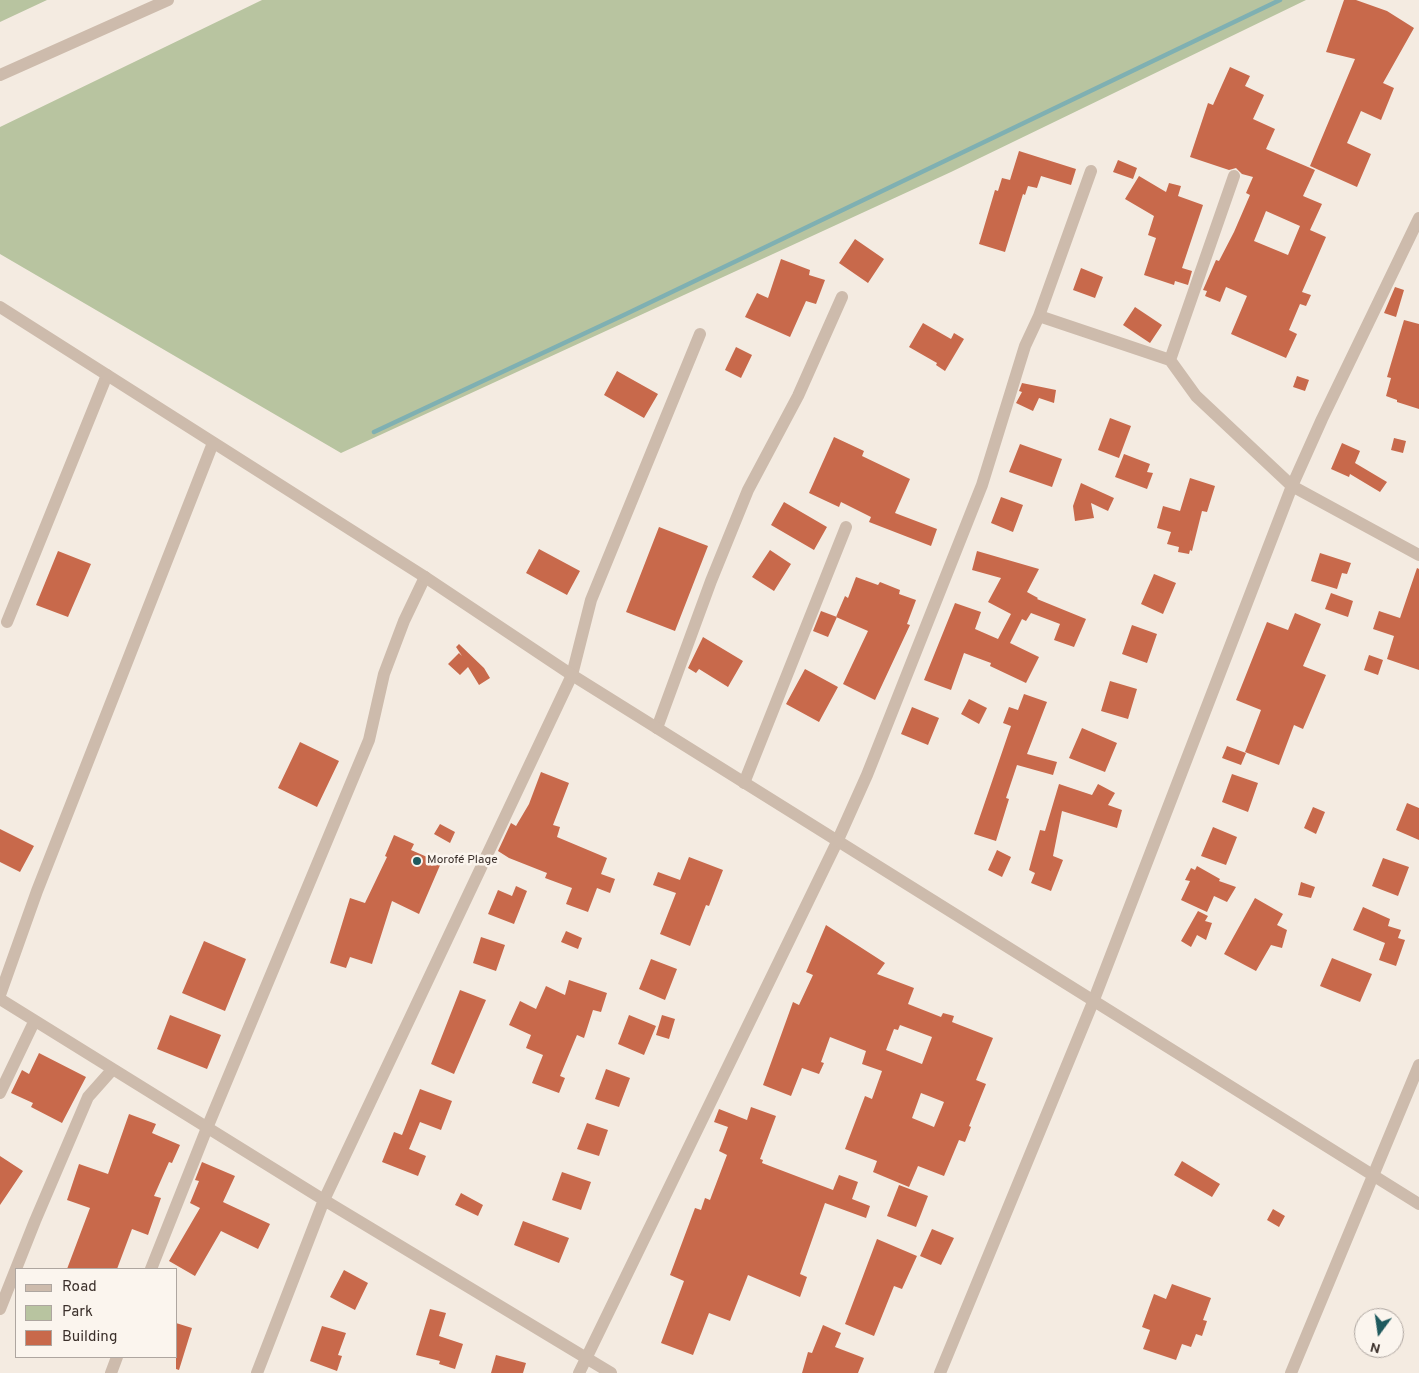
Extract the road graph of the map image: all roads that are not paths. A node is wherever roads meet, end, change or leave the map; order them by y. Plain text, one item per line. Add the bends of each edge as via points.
1 (168, 0) edge
2 (0, 75) edge
3 (1091, 171) dead end
4 (1234, 176) dead end
5 (1419, 218) edge
6 (842, 297) dead end
7 (0, 306) edge
8 (1039, 316) junction
9 (700, 334) dead end
10 (1170, 360) junction
11 (107, 376) junction
12 (213, 442) junction
13 (1292, 486) junction
14 (846, 527) dead end
15 (1419, 555) edge
16 (425, 577) junction
17 (7, 622) dead end
18 (572, 675) junction
19 (657, 728) junction
20 (744, 783) junction
21 (837, 842) junction
22 (0, 995) edge
23 (0, 999) edge
24 (1093, 1002) junction
25 (34, 1022) junction
26 (1419, 1064) edge
27 (112, 1070) junction
28 (0, 1093) edge
29 (207, 1128) junction
30 (1373, 1176) junction
31 (324, 1200) junction
32 (1419, 1204) edge
33 (16, 1268) edge
34 (151, 1268) edge
35 (15, 1271) edge
36 (0, 1309) edge
37 (585, 1357) junction
38 (117, 1358) edge
39 (111, 1373) edge
40 (257, 1373) edge
41 (580, 1373) edge
42 (612, 1373) edge
43 (940, 1373) edge
44 (1291, 1373) edge

1 - 2 street
3 - 8 street
4 - 10 street
5 - 13 street
6 - 19 street via 798,396 748,490
7 - 11 street
8 - 10 street
8 - 21 street via 1025,346 982,485 867,775
9 - 18 street via 591,600
10 - 13 street via 1196,396
11 - 12 street
11 - 17 street
12 - 16 street
12 - 22 street via 37,891
13 - 15 street
13 - 24 street
14 - 20 street
16 - 18 street
16 - 29 street via 384,674 369,740
18 - 19 street
18 - 31 street
19 - 20 street
20 - 21 street
21 - 24 street
21 - 37 street
23 - 25 street
24 - 30 street
24 - 43 street
25 - 27 street
25 - 28 street
26 - 30 street
27 - 29 street
27 - 33 street via 88,1098
29 - 31 street
29 - 34 street
30 - 32 street
30 - 44 street
31 - 37 street
31 - 40 street
35 - 36 street
37 - 41 street
37 - 42 street
38 - 39 street

